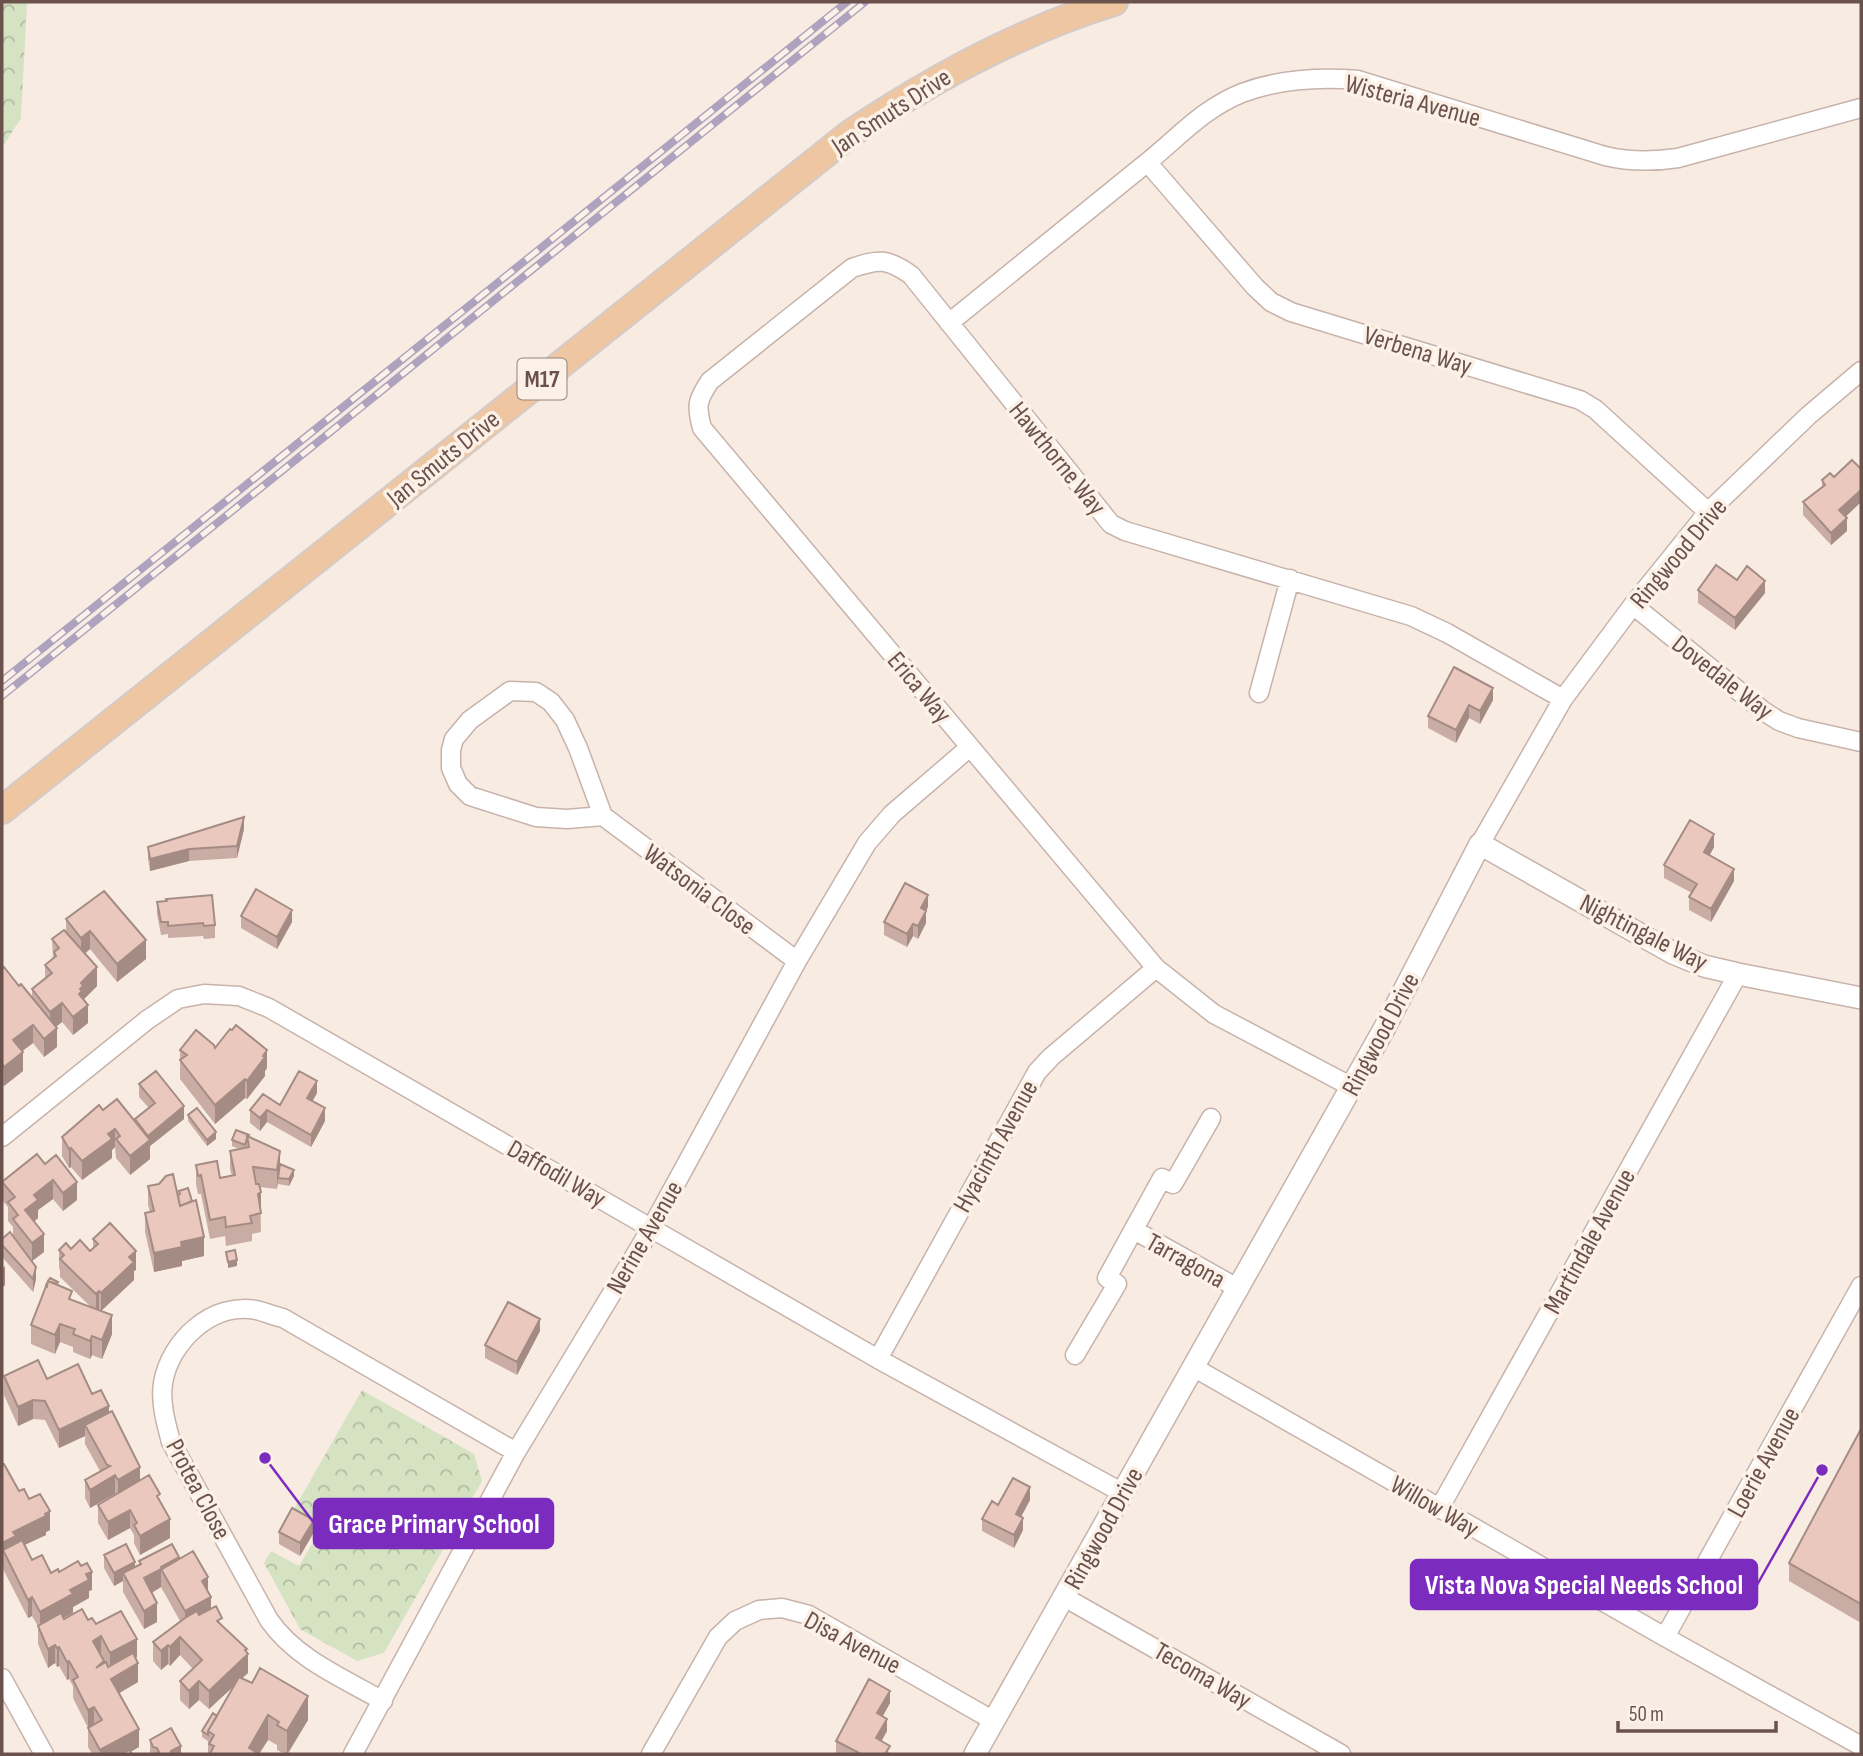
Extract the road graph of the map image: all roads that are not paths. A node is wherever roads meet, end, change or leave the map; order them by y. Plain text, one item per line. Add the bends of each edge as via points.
1 (1114, 2) edge
2 (1861, 108) edge
3 (1148, 163) junction
4 (877, 260) joint
5 (949, 323) junction
6 (1861, 371) edge
7 (1708, 512) junction
8 (1290, 579) junction
9 (1633, 605) junction
10 (1259, 693) dead end
11 (1563, 699) junction
12 (1861, 742) edge
13 (970, 747) junction
14 (2, 810) edge
15 (603, 816) junction
16 (1480, 844) junction
17 (797, 961) junction
18 (1156, 968) junction
19 (1738, 974) junction
20 (1861, 998) edge
21 (1352, 1087) junction
22 (1211, 1118) dead end
23 (2, 1137) edge
24 (652, 1227) junction
25 (1134, 1230) junction
26 (1861, 1286) edge
27 (1238, 1289) junction
28 (1075, 1355) dead end
29 (878, 1359) junction
30 (1193, 1367) junction
31 (516, 1452) junction
32 (1123, 1493) junction
33 (1439, 1509) junction
34 (1064, 1597) junction
35 (1665, 1637) junction
36 (2, 1678) edge
37 (383, 1701) junction
38 (994, 1721) junction
39 (1861, 1746) edge
40 (44, 1754) edge
41 (352, 1754) edge
42 (651, 1754) edge
43 (975, 1754) edge
44 (1341, 1754) edge

1 - 14 main road, Jan Smuts Drive / M17 via 1014,40 905,97 850,134
2 - 3 street, Wisteria Avenue via 1678,159 1628,161 1358,80 1320,77 1243,93 1209,109
3 - 5 street, Wisteria Avenue
3 - 7 street, Verbena Way via 1271,302 1580,400
4 - 5 street, Hawthorne Way via 896,264 911,275
4 - 13 street, Erica Way via 852,268 710,381 699,397 697,412 702,428
5 - 8 street, Hawthorne Way via 1111,524
6 - 7 street, Ringwood Drive
7 - 9 street, Ringwood Drive
8 - 10 street
8 - 11 street, Hawthorne Way via 1428,623
9 - 11 street, Ringwood Drive
9 - 12 street, Dovedale Way via 1779,721
11 - 16 street, Ringwood Drive
13 - 17 street, Nerine Avenue via 878,828
13 - 18 street, Erica Way
15 - 15 street via 536,817 470,796 451,768 454,739 470,720 510,691 536,692 565,720
15 - 17 street, Watsonia Close
16 - 19 street, Nightingale Way via 1674,953
16 - 21 street, Ringwood Drive
17 - 24 street, Nerine Avenue
18 - 21 street, Erica Way via 1214,1014
18 - 29 street, Hyacinth Avenue via 1037,1072
19 - 20 street, Nightingale Way
19 - 33 street, Martindale Avenue
21 - 27 street, Ringwood Drive
22 - 25 street, Tarragona via 1173,1184 1162,1178
23 - 24 street, Daffodil Way via 178,999 204,994 239,996 269,1008
24 - 29 street, Daffodil Way
24 - 31 street, Nerine Avenue
25 - 27 street, Tarragona
25 - 28 street, Tarragona via 1107,1278 1117,1284
26 - 35 street, Loerie Avenue
27 - 30 street, Ringwood Drive
29 - 32 street, Daffodil Way
30 - 32 street, Ringwood Drive
30 - 33 street, Willow Way
31 - 37 street, Nerine Avenue
31 - 37 street, Protea Close via 283,1318 255,1310 233,1310 208,1319 185,1335 173,1357 163,1382 163,1411 171,1442 269,1620 297,1651
32 - 34 street, Ringwood Drive
33 - 35 street, Willow Way
34 - 38 street, Ringwood Drive
34 - 44 street, Tecoma Way
35 - 39 street, Willow Way
36 - 40 street
37 - 41 street, Nerine Avenue
38 - 42 street, Disa Avenue via 809,1615 782,1608 759,1610 735,1621 718,1637
38 - 43 street, Ringwood Drive

